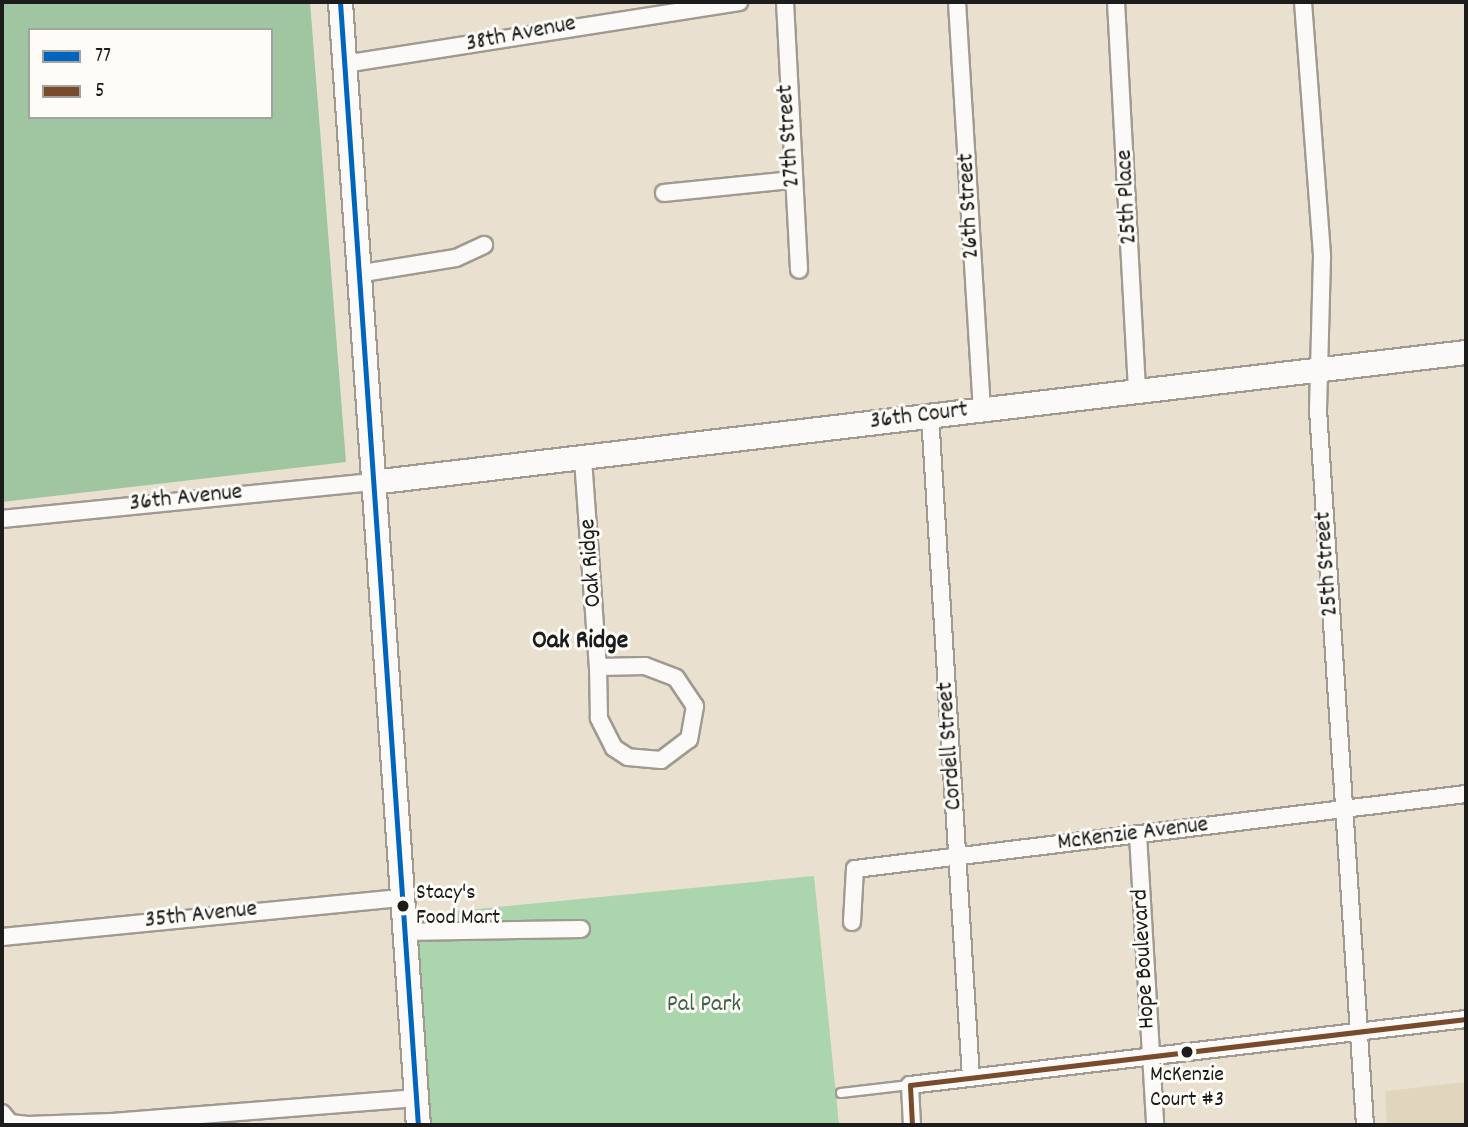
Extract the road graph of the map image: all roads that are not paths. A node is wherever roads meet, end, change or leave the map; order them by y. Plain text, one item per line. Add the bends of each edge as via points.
1 (340, 2) edge
2 (739, 2) edge
3 (785, 2) edge
4 (957, 2) edge
5 (1116, 2) edge
6 (1303, 2) edge
7 (344, 64) junction
8 (792, 180) junction
9 (664, 192) dead end
10 (484, 245) dead end
11 (799, 270) dead end
12 (357, 274) junction
13 (1466, 352) edge
14 (1322, 371) junction
15 (1137, 392) junction
16 (982, 410) junction
17 (930, 415) junction
18 (583, 459) junction
19 (372, 482) junction
20 (2, 519) edge
21 (598, 667) junction
22 (1466, 794) edge
23 (1346, 806) junction
24 (1138, 835) junction
25 (958, 855) junction
26 (400, 898) junction
27 (852, 922) dead end
28 (581, 929) dead end
29 (404, 932) junction
30 (2, 937) edge
31 (1466, 1019) edge
32 (1359, 1034) junction
33 (1151, 1057) junction
34 (971, 1077) junction
35 (909, 1085) junction
36 (841, 1093) dead end
37 (417, 1098) junction
38 (6, 1118) edge
39 (418, 1125) edge
40 (912, 1125) edge
41 (1155, 1125) edge
42 (1365, 1125) edge

1 - 7 street
2 - 7 street, 38th Avenue
3 - 8 street, 27th Street
4 - 16 street, 26th Street
5 - 15 street, 25th Place
6 - 14 street, 25th Street via 1322,257
7 - 12 street
8 - 9 street
8 - 11 street, 27th Street
10 - 12 street via 437,262
12 - 19 street
13 - 14 street, 36th Court
14 - 15 street, 36th Court
14 - 23 street, 25th Street via 1318,410
15 - 16 street, 36th Court
16 - 17 street, 36th Court
17 - 18 street, 36th Court
17 - 25 street, Cordell Street
18 - 19 street, 36th Court
18 - 21 street, Oak Ridge
19 - 20 street, 36th Avenue
19 - 26 street
21 - 21 street, Oak Ridge via 599,718 614,748 645,761 677,752 695,723 688,690 664,670
22 - 23 street, McKenzie Avenue
23 - 24 street, McKenzie Avenue
23 - 32 street, 25th Street
24 - 25 street, McKenzie Avenue
24 - 33 street, Hope Boulevard
25 - 27 street, McKenzie Avenue via 850,871
25 - 34 street, Cordell Street
26 - 29 street
26 - 30 street, 35th Avenue
28 - 29 street
29 - 37 street
31 - 32 street
32 - 33 street
32 - 42 street, 25th Street
33 - 34 street
33 - 41 street, Hope Boulevard
34 - 35 street
35 - 36 lane
35 - 40 street
37 - 38 street via 112,1122
37 - 39 street

